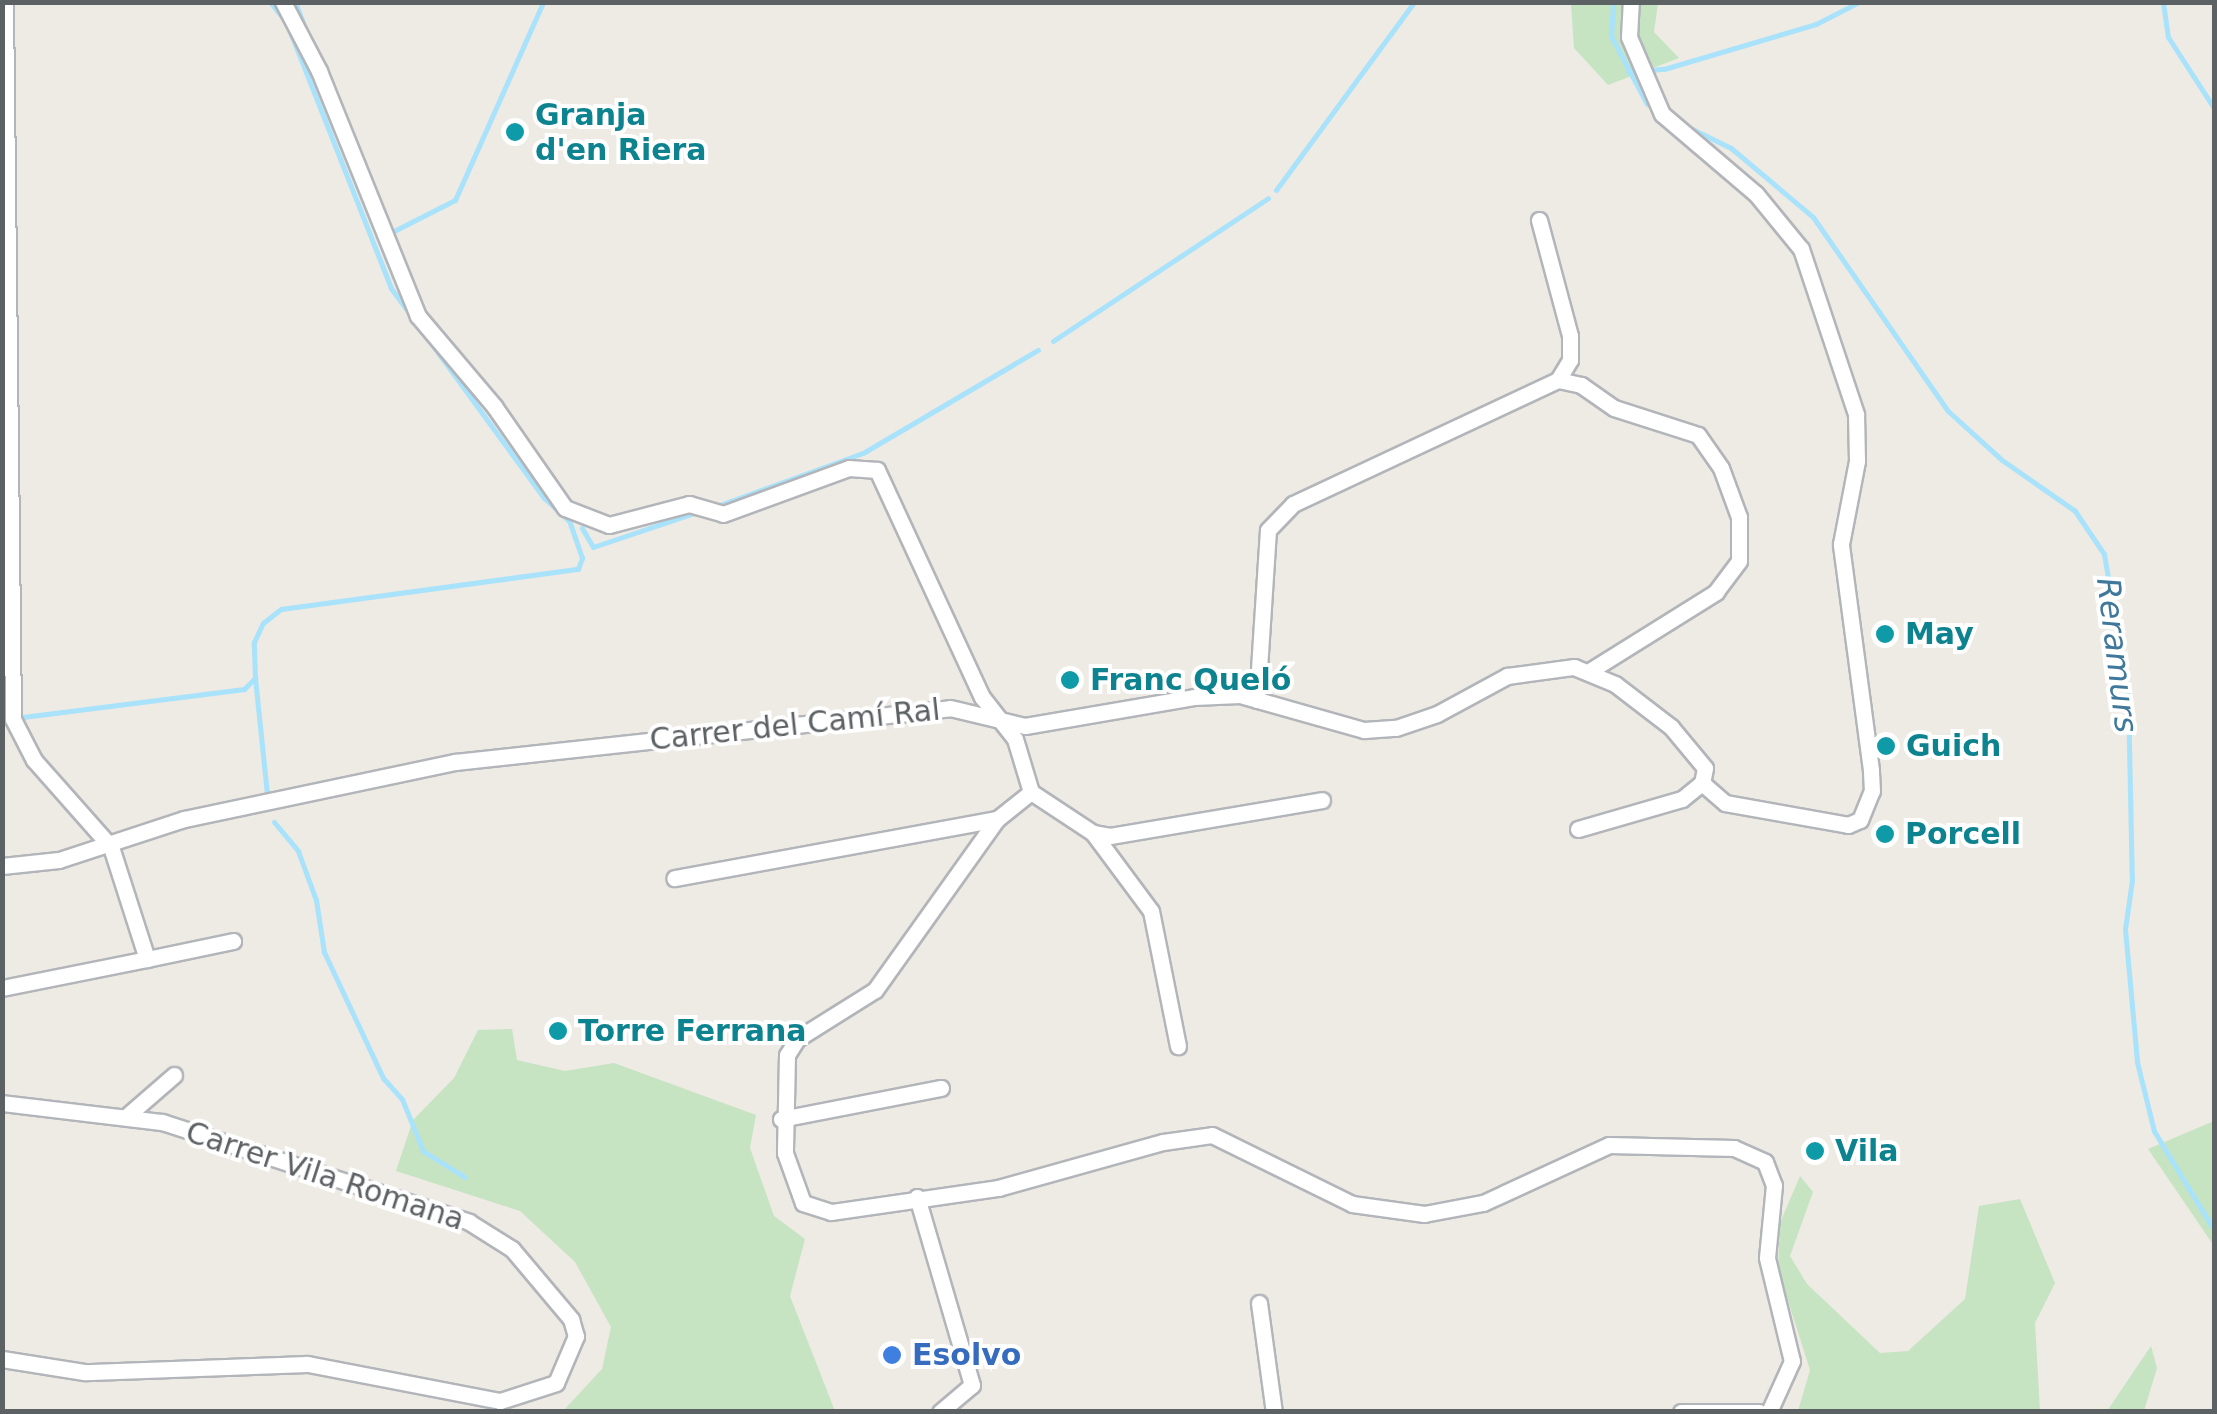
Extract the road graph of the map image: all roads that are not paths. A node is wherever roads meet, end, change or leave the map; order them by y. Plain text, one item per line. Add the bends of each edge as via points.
1 (5, 2) edge
2 (282, 2) edge
3 (1632, 2) edge
4 (1539, 220) dead end
5 (1558, 380) junction
6 (1592, 670) junction
7 (1257, 700) junction
8 (1000, 722) junction
9 (1702, 783) junction
10 (1030, 792) junction
11 (1322, 800) dead end
12 (997, 819) junction
13 (1578, 829) dead end
14 (1094, 834) junction
15 (111, 847) junction
16 (2, 866) edge
17 (674, 878) dead end
18 (233, 942) dead end
19 (147, 958) junction
20 (2, 988) edge
21 (1178, 1046) dead end
22 (174, 1076) dead end
23 (941, 1088) dead end
24 (2, 1103) edge
25 (128, 1115) junction
26 (782, 1119) junction
27 (918, 1197) junction
28 (1260, 1303) dead end
29 (2, 1359) edge
30 (940, 1412) edge
31 (1274, 1412) edge
32 (1681, 1412) edge
33 (1759, 1412) edge
34 (1769, 1412) edge

1 - 15 street via 12,718 34,760
2 - 8 street via 319,72 418,316 505,420 565,508 609,526 689,504 723,514 850,468 878,470 982,697
3 - 9 street via 1629,37 1638,62 1684,138 1756,194 1801,250 1856,414 1857,460 1840,544 1872,791 1868,809 1848,826 1820,816 1739,808
4 - 5 street via 1570,336 1570,360
5 - 6 street via 1581,385 1614,408 1698,435 1721,468 1739,516 1739,561 1716,592
5 - 7 street via 1293,504 1268,530
6 - 7 street, Carrer del Camí Ral via 1506,676 1396,728 1364,730
6 - 9 street via 1671,727 1705,768
7 - 8 street, Carrer del Camí Ral via 1194,697 1025,726
8 - 10 street via 1015,739
8 - 15 street, Carrer del Camí Ral via 950,708 865,714 454,762 184,819
9 - 13 street via 1682,799
10 - 12 street
10 - 14 street
11 - 14 street
12 - 17 street
12 - 26 street via 876,990 798,1038 787,1055
14 - 21 street via 1150,911
15 - 16 street, Carrer del Camí Ral
15 - 19 street
18 - 19 street
19 - 20 street
22 - 25 street, Carrer Vila Romana
23 - 26 street
24 - 25 street, Carrer Vila Romana
25 - 29 street, Carrer Vila Romana via 493,1234 571,1320 576,1336 567,1370 540,1394 500,1401 307,1364 84,1372
26 - 27 street via 788,1170 803,1203 831,1212
27 - 30 street via 972,1386
27 - 34 street via 998,1188 1187,1136 1227,1138 1325,1192 1398,1214 1483,1203 1609,1145 1752,1152 1765,1162 1774,1185 1767,1258 1792,1362
28 - 31 street
32 - 33 street

